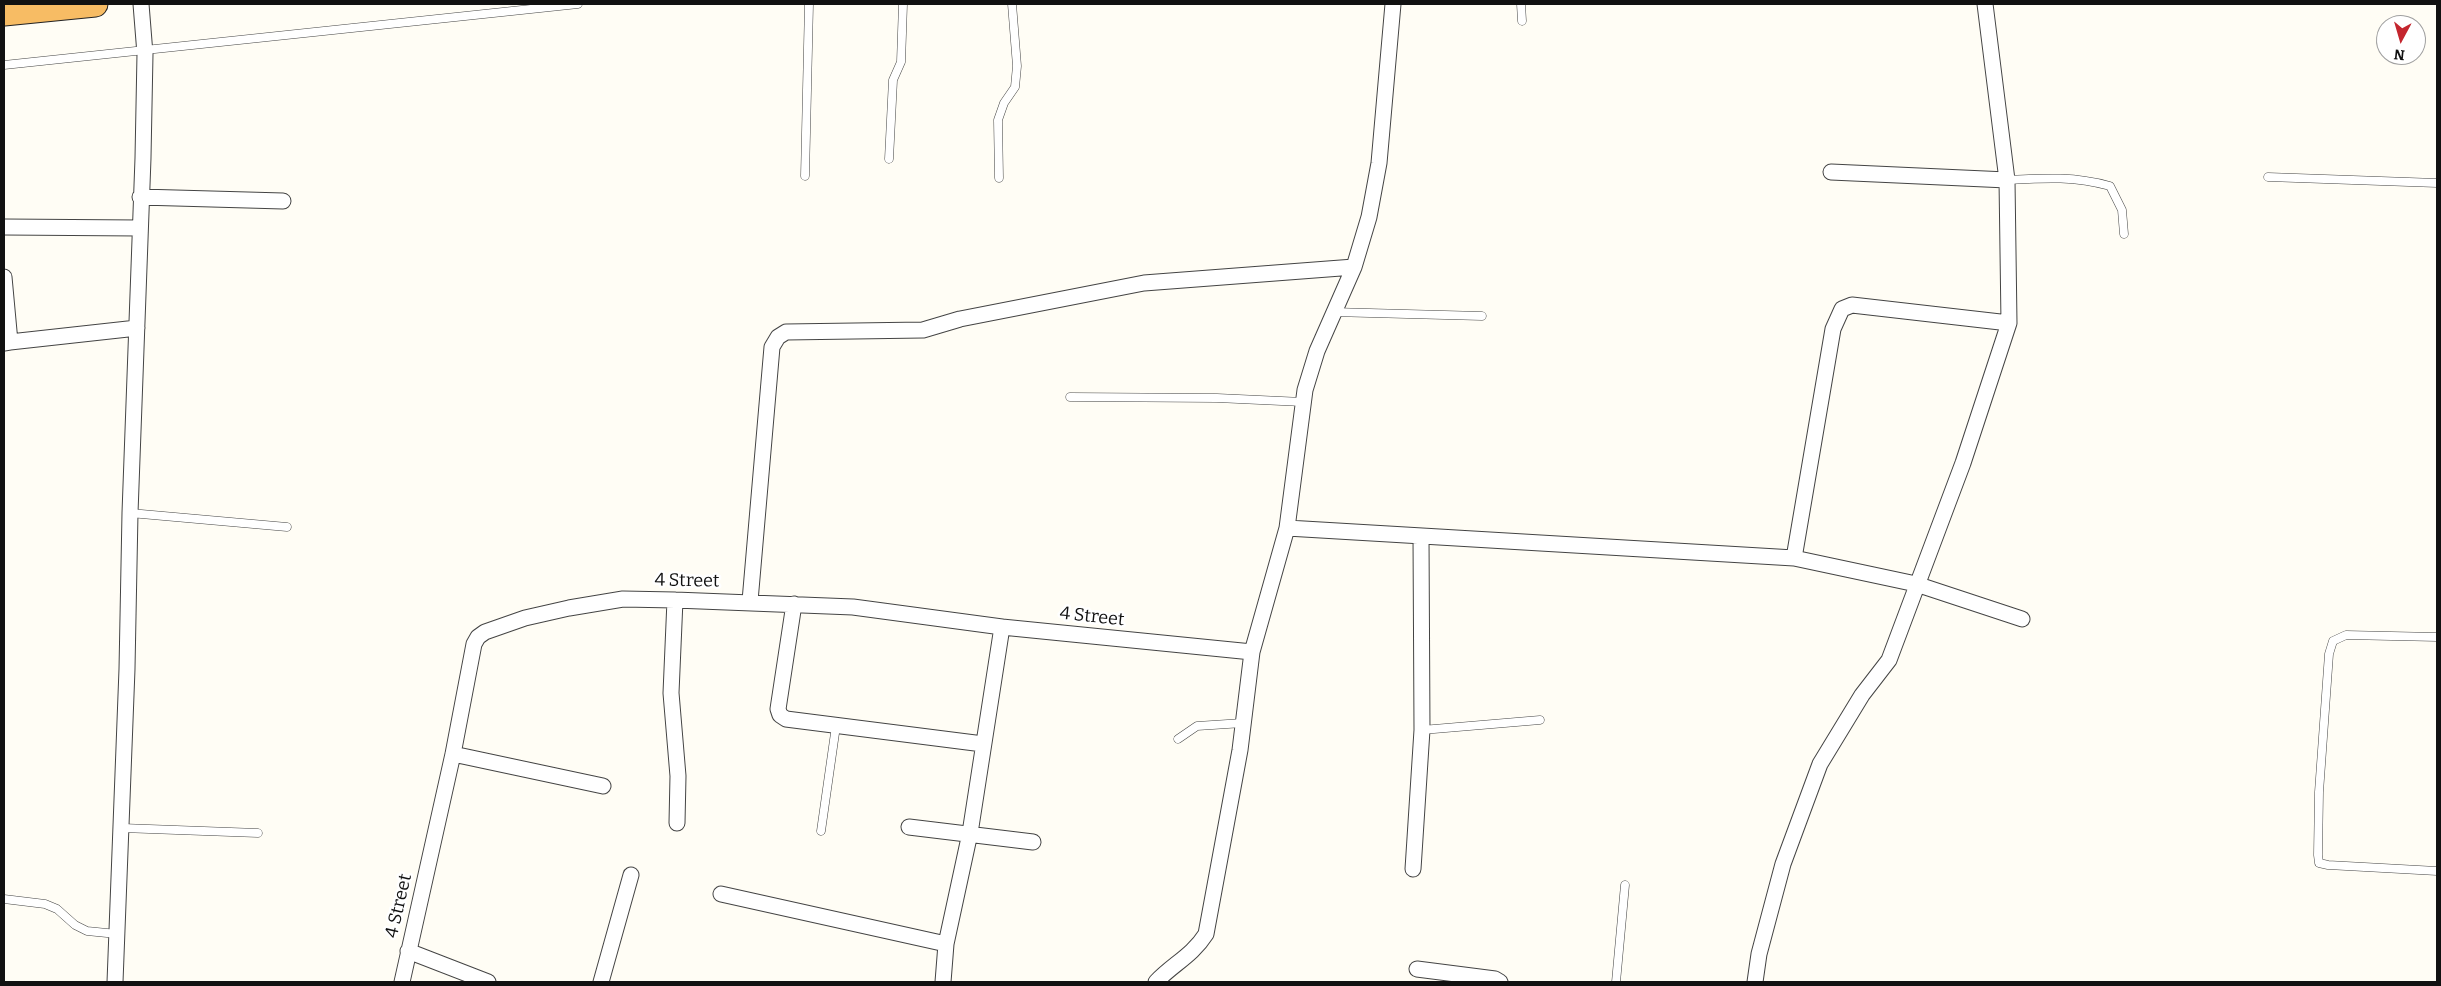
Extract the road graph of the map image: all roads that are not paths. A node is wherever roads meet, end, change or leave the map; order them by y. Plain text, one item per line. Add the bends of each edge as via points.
1 (95, 4) edge
2 (141, 4) edge
3 (578, 4) edge
4 (809, 4) edge
5 (903, 4) edge
6 (1012, 4) edge
7 (1393, 4) edge
8 (1521, 4) edge
9 (1985, 4) edge
10 (4, 13) edge
11 (1522, 21) dead end
12 (145, 50) junction
13 (4, 65) edge
14 (889, 159) dead end
15 (1831, 172) dead end
16 (805, 176) dead end
17 (1000, 178) dead end
18 (2268, 178) dead end
19 (2007, 180) junction
20 (2437, 183) edge
21 (140, 197) junction
22 (283, 201) dead end
23 (4, 227) edge
24 (139, 228) junction
25 (2124, 234) dead end
26 (1354, 267) junction
27 (4, 278) edge
28 (1332, 312) junction
29 (1482, 316) dead end
30 (2009, 323) junction
31 (136, 328) junction
32 (7, 342) edge
33 (1070, 397) dead end
34 (1303, 402) junction
35 (130, 513) junction
36 (287, 527) dead end
37 (1287, 528) junction
38 (1421, 536) junction
39 (1794, 558) junction
40 (1916, 584) junction
41 (675, 600) junction
42 (750, 601) junction
43 (794, 604) junction
44 (2022, 619) dead end
45 (1002, 627) junction
46 (2437, 636) edge
47 (1252, 652) junction
48 (1540, 720) dead end
49 (1243, 723) junction
50 (836, 726) junction
51 (1422, 730) junction
52 (1178, 739) dead end
53 (983, 744) junction
54 (453, 754) junction
55 (604, 786) dead end
56 (676, 822) dead end
57 (909, 827) dead end
58 (122, 828) junction
59 (821, 831) dead end
60 (258, 833) dead end
61 (970, 833) junction
62 (1033, 842) dead end
63 (1413, 870) dead end
64 (2437, 871) edge
65 (631, 875) dead end
66 (1625, 885) dead end
67 (721, 894) dead end
68 (4, 899) edge
69 (117, 934) junction
70 (946, 944) junction
71 (408, 951) junction
72 (1417, 969) dead end
73 (1163, 979) edge
74 (115, 982) edge
75 (402, 982) edge
76 (488, 982) edge
77 (601, 982) edge
78 (943, 982) edge
79 (1500, 982) edge
80 (1616, 982) edge
81 (1755, 982) edge

1 - 10 highway
2 - 12 street
3 - 12 lane
4 - 16 lane
5 - 14 lane via 901,62 893,80
6 - 17 lane via 1017,66 1015,87 998,120
7 - 26 street via 1379,163 1369,217
8 - 11 lane
9 - 19 street
12 - 13 lane
12 - 21 street
15 - 19 street
18 - 20 lane
19 - 25 lane via 2082,178 2110,186 2122,210
19 - 30 street
21 - 22 street
21 - 24 street
23 - 24 street
24 - 31 street
26 - 28 street
26 - 42 street via 1144,283 960,319 923,330 786,332 772,347
27 - 32 street
28 - 29 lane
28 - 34 street via 1317,350
30 - 39 street via 1852,305 1842,309 1833,328
30 - 40 street via 1963,463
31 - 32 street
31 - 35 street
33 - 34 lane
34 - 37 street
35 - 36 lane
35 - 58 street
37 - 38 street
37 - 47 street
38 - 39 street
38 - 51 street
39 - 40 street
40 - 44 street
40 - 81 street via 1889,660 1862,695 1820,764 1782,864
41 - 42 street, 4 Street
41 - 54 street, 4 Street via 622,599 525,618 485,632 474,644
41 - 56 street via 671,694 678,776
42 - 43 street, 4 Street
43 - 45 street, 4 Street via 853,606
43 - 50 street via 778,709 780,715 786,719
45 - 47 street, 4 Street
45 - 53 street
46 - 64 lane via 2346,635 2333,641 2329,654 2319,792 2318,855 2319,863 2328,865
47 - 49 street
48 - 51 lane
49 - 52 lane via 1197,726
49 - 73 street via 1206,934 1196,950
50 - 53 street
50 - 59 lane
51 - 63 street
53 - 61 street
54 - 55 street
54 - 71 street, 4 Street
57 - 61 street
58 - 60 lane
58 - 69 street
61 - 62 street
61 - 70 street
65 - 77 street
66 - 80 lane
67 - 70 street
68 - 69 lane via 45,904 87,931
69 - 74 street
70 - 78 street
71 - 75 street, 4 Street
71 - 76 street
72 - 79 street

